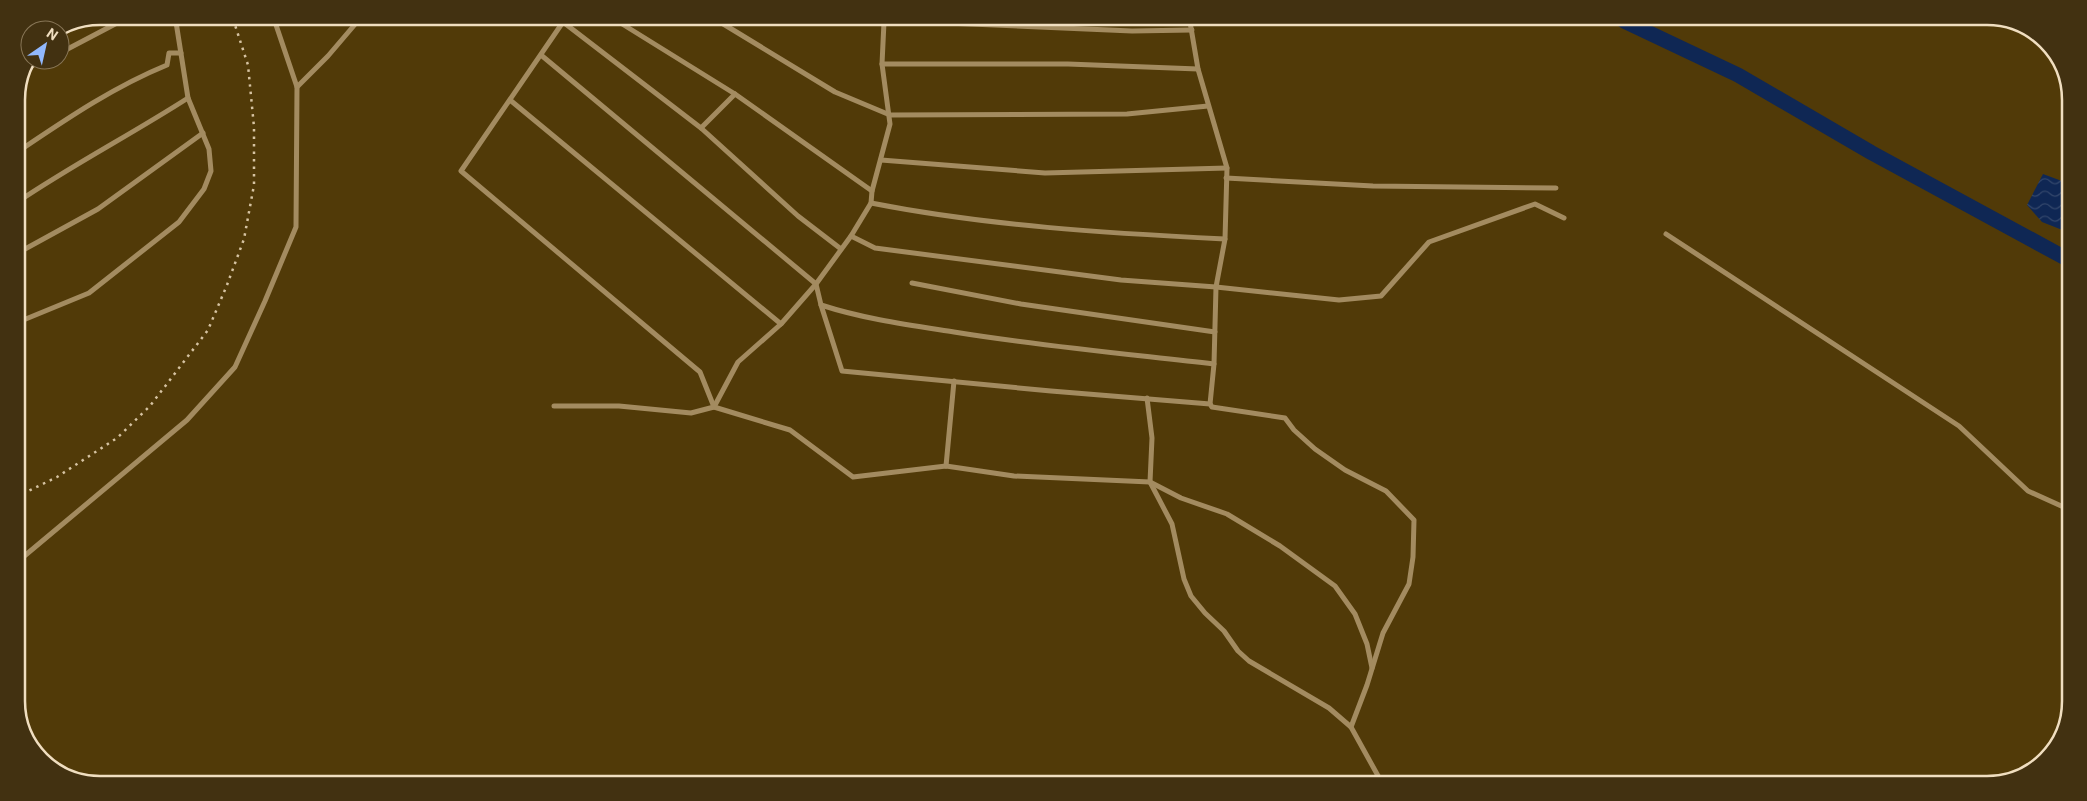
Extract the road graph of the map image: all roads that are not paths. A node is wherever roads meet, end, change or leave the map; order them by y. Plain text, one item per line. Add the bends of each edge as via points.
1 (113, 25) edge
2 (176, 25) edge
3 (276, 25) edge
4 (354, 25) edge
5 (561, 25) edge
6 (567, 25) edge
7 (624, 25) edge
8 (725, 25) edge
9 (884, 25) edge
10 (990, 25) edge
11 (1037, 25) edge
12 (1191, 25) edge
13 (1034, 27) junction
14 (1192, 30) junction
15 (70, 48) edge
16 (181, 53) junction
17 (541, 55) junction
18 (882, 64) junction
19 (1198, 69) junction
20 (297, 87) junction
21 (736, 94) junction
22 (188, 98) junction
23 (510, 100) junction
24 (1208, 106) junction
25 (890, 115) junction
26 (701, 128) junction
27 (203, 133) junction
28 (25, 147) edge
29 (881, 160) junction
30 (1226, 168) junction
31 (1226, 178) junction
32 (1556, 188) dead end
33 (872, 191) junction
34 (25, 197) edge
35 (871, 203) junction
36 (1564, 218) dead end
37 (1666, 234) dead end
38 (851, 236) junction
39 (1226, 239) junction
40 (25, 249) edge
41 (841, 249) junction
42 (912, 283) dead end
43 (816, 284) junction
44 (1216, 287) junction
45 (820, 305) junction
46 (25, 319) edge
47 (781, 324) junction
48 (1215, 332) junction
49 (1214, 364) junction
50 (954, 381) junction
51 (1147, 398) junction
52 (1210, 404) junction
53 (554, 406) dead end
54 (714, 407) junction
55 (946, 466) junction
56 (1150, 482) junction
57 (2062, 507) edge
58 (25, 555) edge
59 (1372, 668) junction
60 (1351, 727) junction
61 (1378, 776) edge

1 - 15 street
2 - 16 street
3 - 20 street
4 - 20 street
5 - 17 street
6 - 26 street
7 - 21 street
8 - 25 street via 835,92
9 - 18 street
10 - 13 street
11 - 13 street
12 - 14 street
13 - 14 street
14 - 19 street
16 - 22 street
16 - 28 street via 169,53 167,65 128,81
17 - 23 street
17 - 43 street
18 - 19 street via 1068,64
18 - 25 street
19 - 24 street
20 - 58 street via 296,227 235,368 187,420
21 - 26 street
21 - 33 street
22 - 27 street
22 - 34 street
23 - 47 street
23 - 54 street via 461,171 700,372
24 - 25 street via 1127,114
24 - 30 street
25 - 29 street
26 - 41 street via 798,216
27 - 40 street via 98,209
27 - 46 street via 209,149 211,172 204,189 179,222 89,293
29 - 30 street via 1045,173
29 - 33 street
30 - 31 street
31 - 32 street via 1373,186
31 - 39 street
33 - 35 street
35 - 38 street
35 - 39 street via 924,214 1087,232
36 - 44 street via 1535,204 1429,242 1381,296 1339,300
37 - 57 street via 1958,426 2028,491
38 - 41 street
38 - 44 street via 875,248 1112,279
39 - 44 street
41 - 43 street
42 - 48 street via 1021,304
43 - 45 street
43 - 47 street
44 - 48 street
45 - 49 street via 853,316 1014,342
45 - 50 street via 842,371
47 - 54 street via 738,362
48 - 49 street
49 - 52 street
50 - 51 street
50 - 55 street
51 - 52 street
51 - 56 street via 1152,438
52 - 59 street via 1212,408 1284,418 1315,449 1345,470 1386,491 1414,520 1409,584 1383,634
53 - 54 street via 619,406 691,414
54 - 55 street via 790,430 852,477
55 - 56 street via 1014,476
56 - 59 street via 1181,498 1227,514 1280,546 1335,586 1355,614
56 - 60 street via 1172,524 1184,579 1200,607 1248,661 1329,708
59 - 60 street
60 - 61 street

